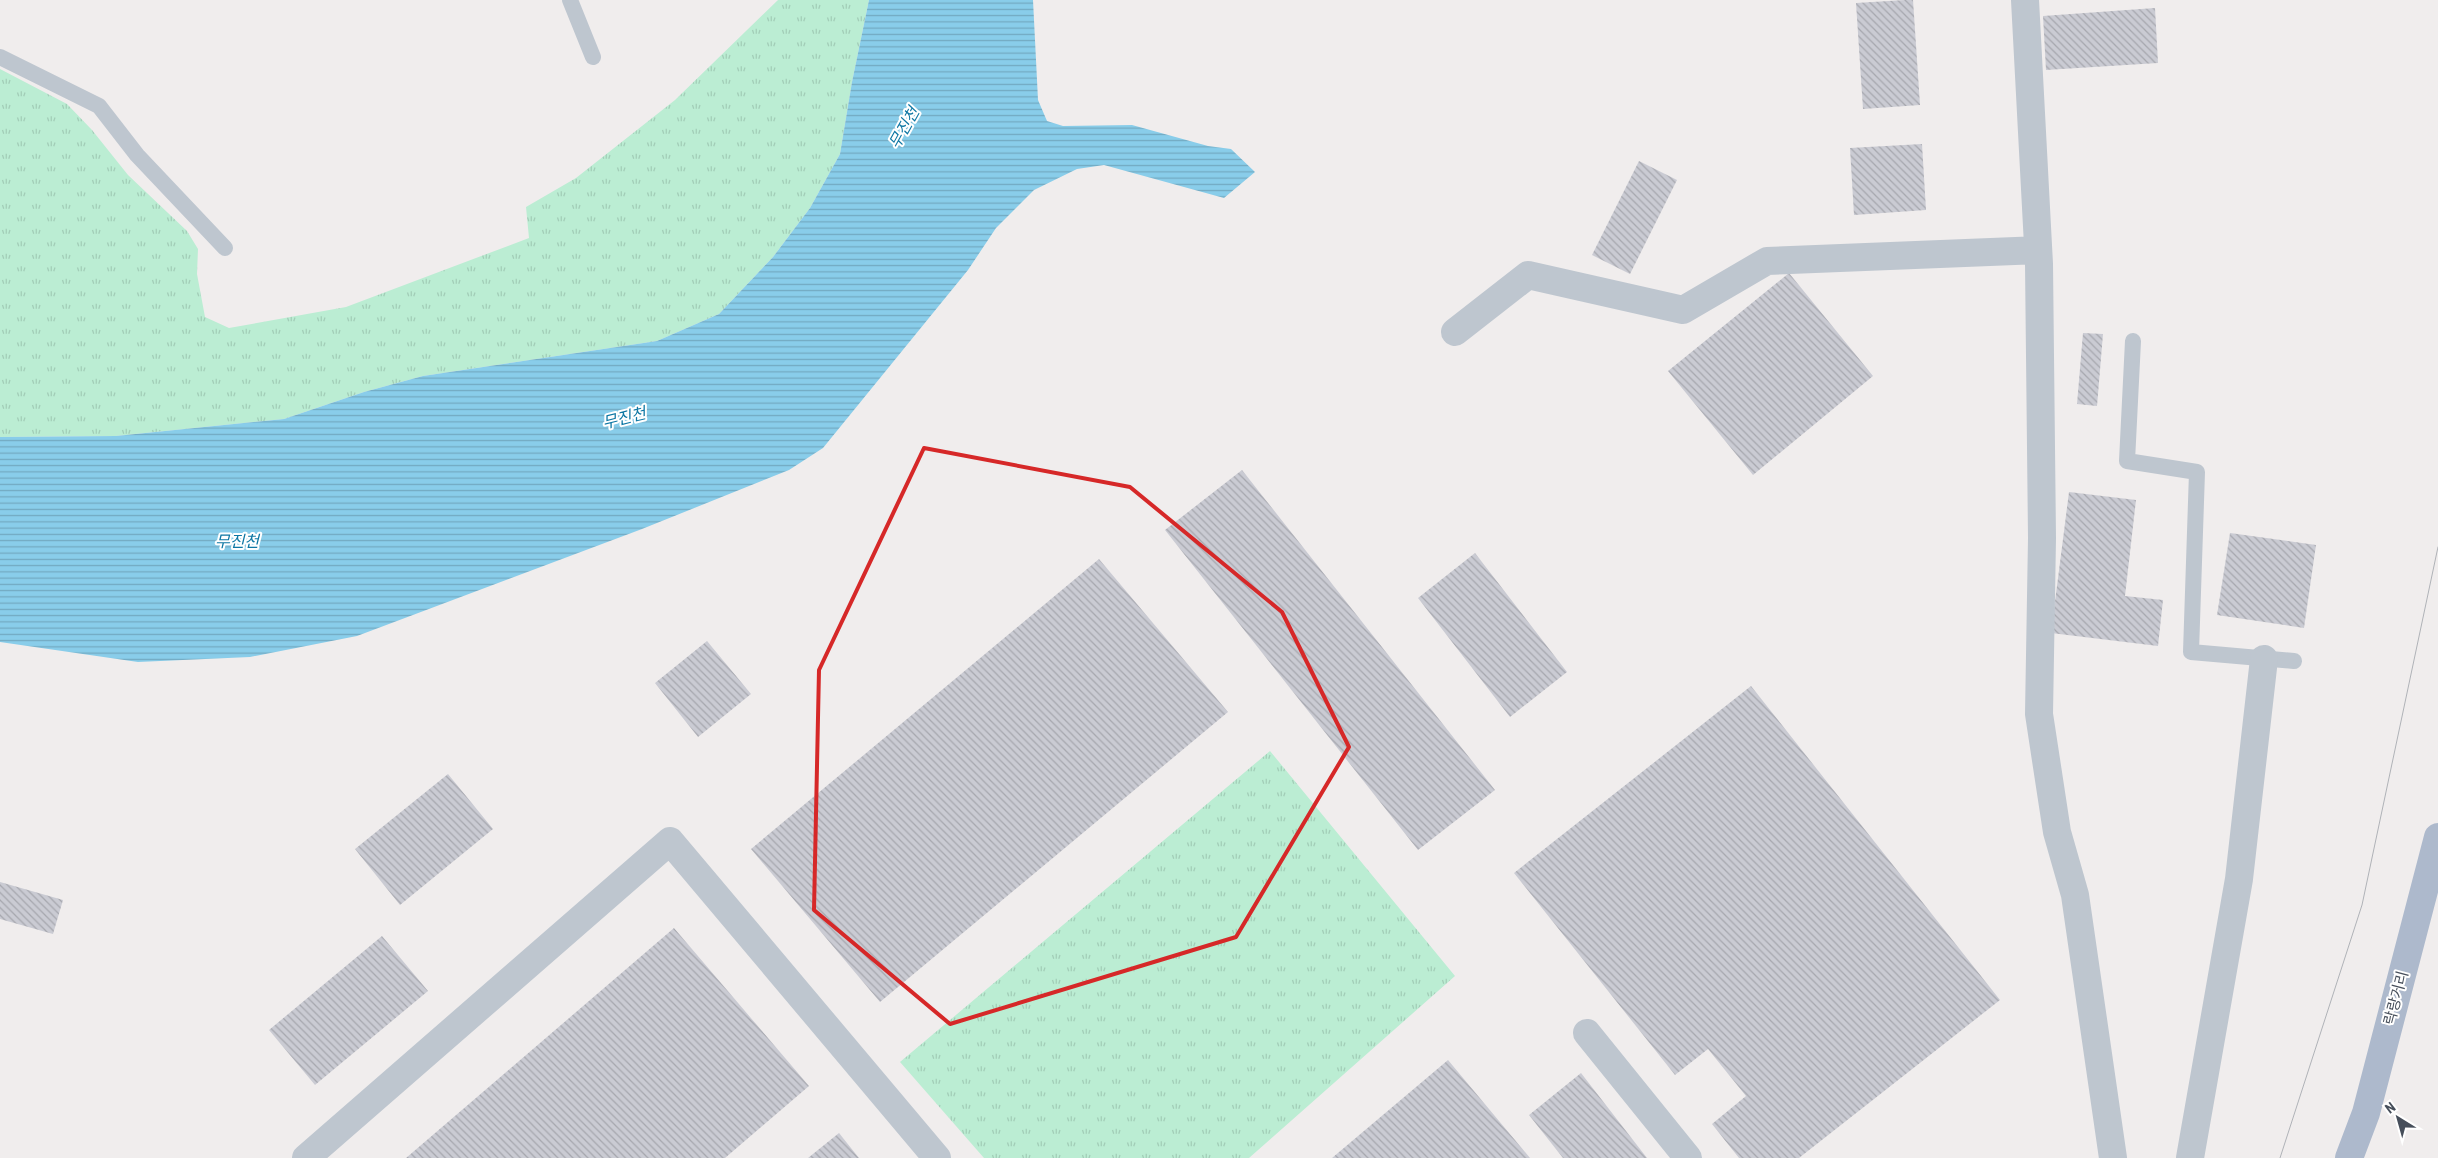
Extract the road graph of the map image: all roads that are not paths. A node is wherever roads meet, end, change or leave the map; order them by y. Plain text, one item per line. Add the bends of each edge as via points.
1 (570, 0) edge
2 (2025, 0) edge
3 (0, 57) edge
4 (593, 57) dead end
5 (225, 248) dead end
6 (2038, 250) junction
7 (1455, 332) dead end
8 (2133, 341) dead end
9 (2264, 659) junction
10 (2294, 661) dead end
11 (2438, 837) edge
12 (1587, 1033) dead end
13 (306, 1158) edge
14 (937, 1158) edge
15 (1688, 1158) edge
16 (2113, 1158) edge
17 (2190, 1158) edge
18 (2349, 1158) edge

1 - 4 lane
2 - 6 street
3 - 5 lane via 99,106 137,155
6 - 7 street via 1768,261 1683,310 1528,275
6 - 16 street via 2042,518 2039,714 2057,832 2075,895
8 - 9 lane via 2127,461 2198,472 2191,652
9 - 10 lane
9 - 17 street via 2240,879
11 - 18 main road, 락랑거리 via 2366,1113
12 - 15 street
13 - 14 street via 670,841

